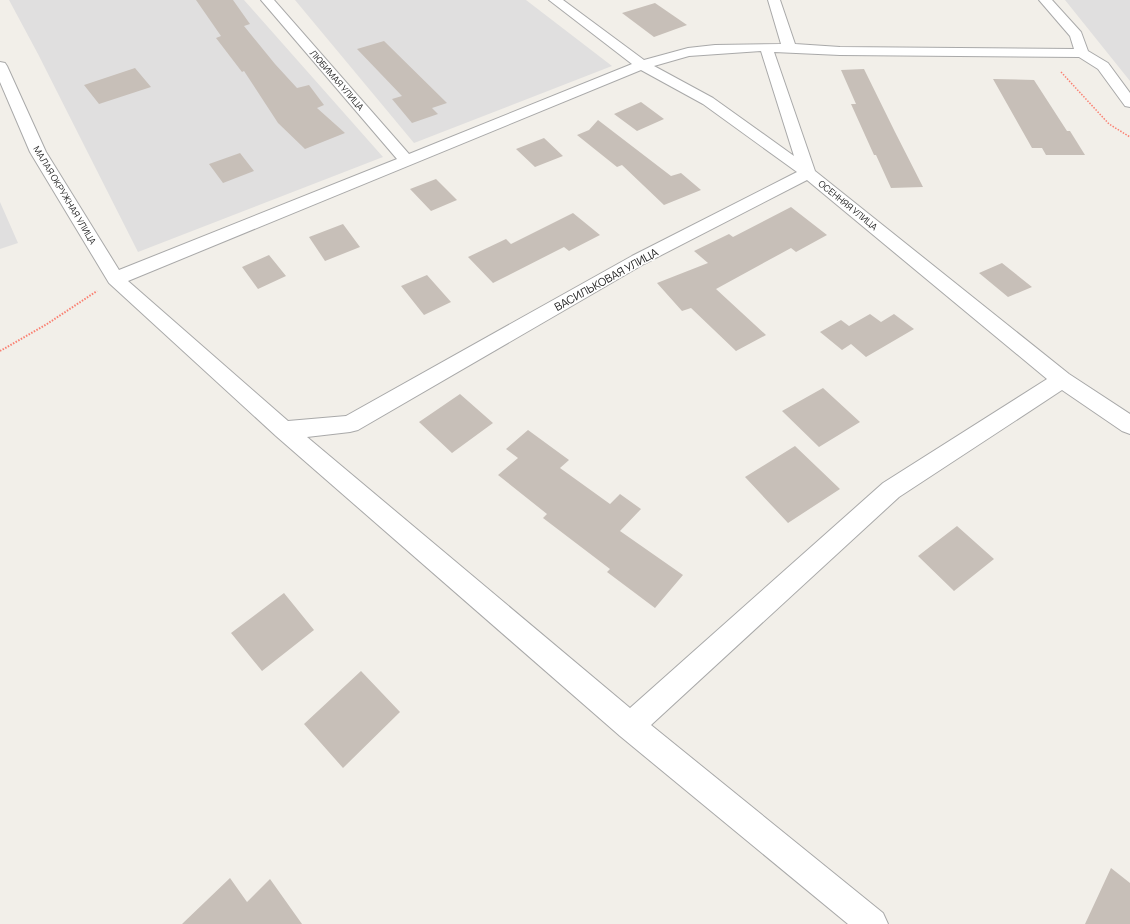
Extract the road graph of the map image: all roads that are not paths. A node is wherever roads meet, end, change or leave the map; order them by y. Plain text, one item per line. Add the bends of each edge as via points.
1 (267, 0) edge
2 (555, 0) edge
3 (774, 0) edge
4 (1045, 0) edge
5 (766, 47) junction
6 (789, 47) junction
7 (1082, 53) junction
8 (642, 65) junction
9 (0, 66) edge
10 (1130, 103) edge
11 (407, 161) junction
12 (808, 173) junction
13 (115, 278) junction
14 (1062, 380) junction
15 (1130, 425) edge
16 (284, 430) junction
17 (630, 726) junction
18 (872, 924) edge

1 - 11 street, ЛЮБИМАЯ УЛИЦА
2 - 8 street, ОСЕННЯЯ УЛИЦА
3 - 6 street
4 - 7 street via 1076,35
5 - 6 street
5 - 8 street via 695,51
5 - 12 street
6 - 7 street via 840,52
7 - 10 street via 1103,66
8 - 11 street
8 - 12 street, ОСЕННЯЯ УЛИЦА via 708,101
9 - 13 street, МАЛАЯ ОКРУЖНАЯ УЛИЦА via 38,152
11 - 13 street
12 - 14 street, ОСЕННЯЯ УЛИЦА
12 - 16 street, ВАСИЛЬКОВАЯ УЛИЦА via 638,260 350,424
13 - 16 street, МАЛАЯ ОКРУЖНАЯ УЛИЦА
14 - 15 street, ОСЕННЯЯ УЛИЦА
14 - 17 street via 891,490
16 - 17 street, МАЛАЯ ОКРУЖНАЯ УЛИЦА
17 - 18 street, МАЛАЯ ОКРУЖНАЯ УЛИЦА

